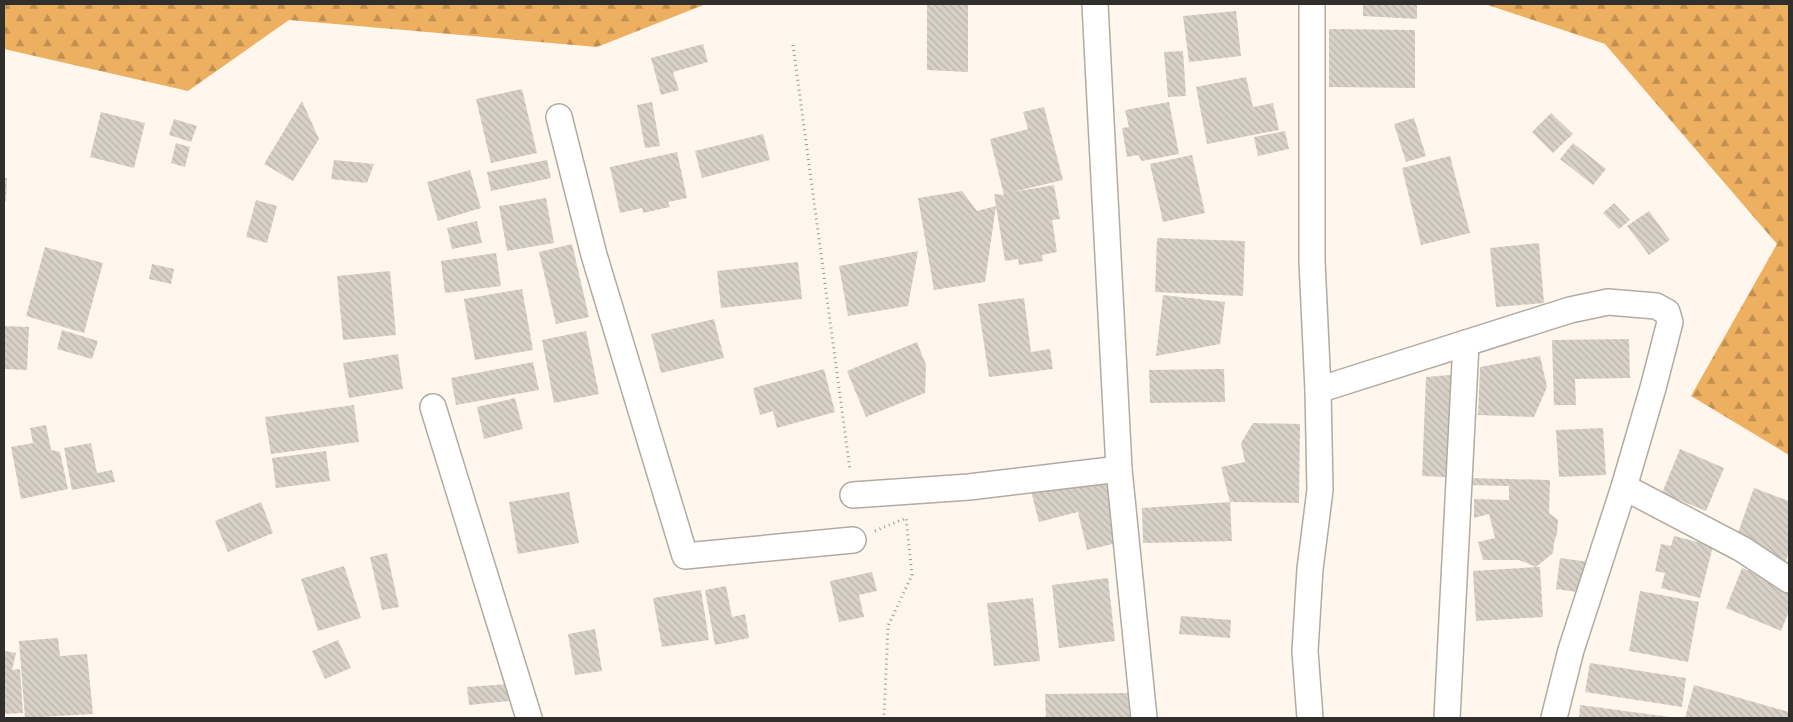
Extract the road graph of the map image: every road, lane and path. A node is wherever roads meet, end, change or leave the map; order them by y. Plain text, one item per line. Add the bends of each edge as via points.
1 (1095, 4) edge
2 (1312, 4) edge
3 (793, 45) dead end
4 (559, 117) dead end
5 (1466, 343) junction
6 (1318, 390) junction
7 (433, 407) dead end
8 (1118, 469) junction
9 (1624, 487) junction
10 (853, 494) joint
11 (853, 540) joint
12 (1789, 580) edge
13 (529, 718) edge
14 (884, 718) edge
15 (1144, 718) edge
16 (1310, 718) edge
17 (1447, 718) edge
18 (1554, 718) edge

1 - 8 street
2 - 6 street via 1312,261
3 - 10 path
4 - 11 street via 594,256 685,556
5 - 6 street
5 - 9 street via 1570,310 1608,302 1656,306 1667,312 1670,322
5 - 17 street
6 - 16 street via 1320,490 1310,569 1305,651
7 - 13 street
8 - 10 street via 969,487
8 - 15 street
9 - 12 street via 1742,549
9 - 18 street via 1571,650
11 - 14 path via 906,518 912,574 888,626

